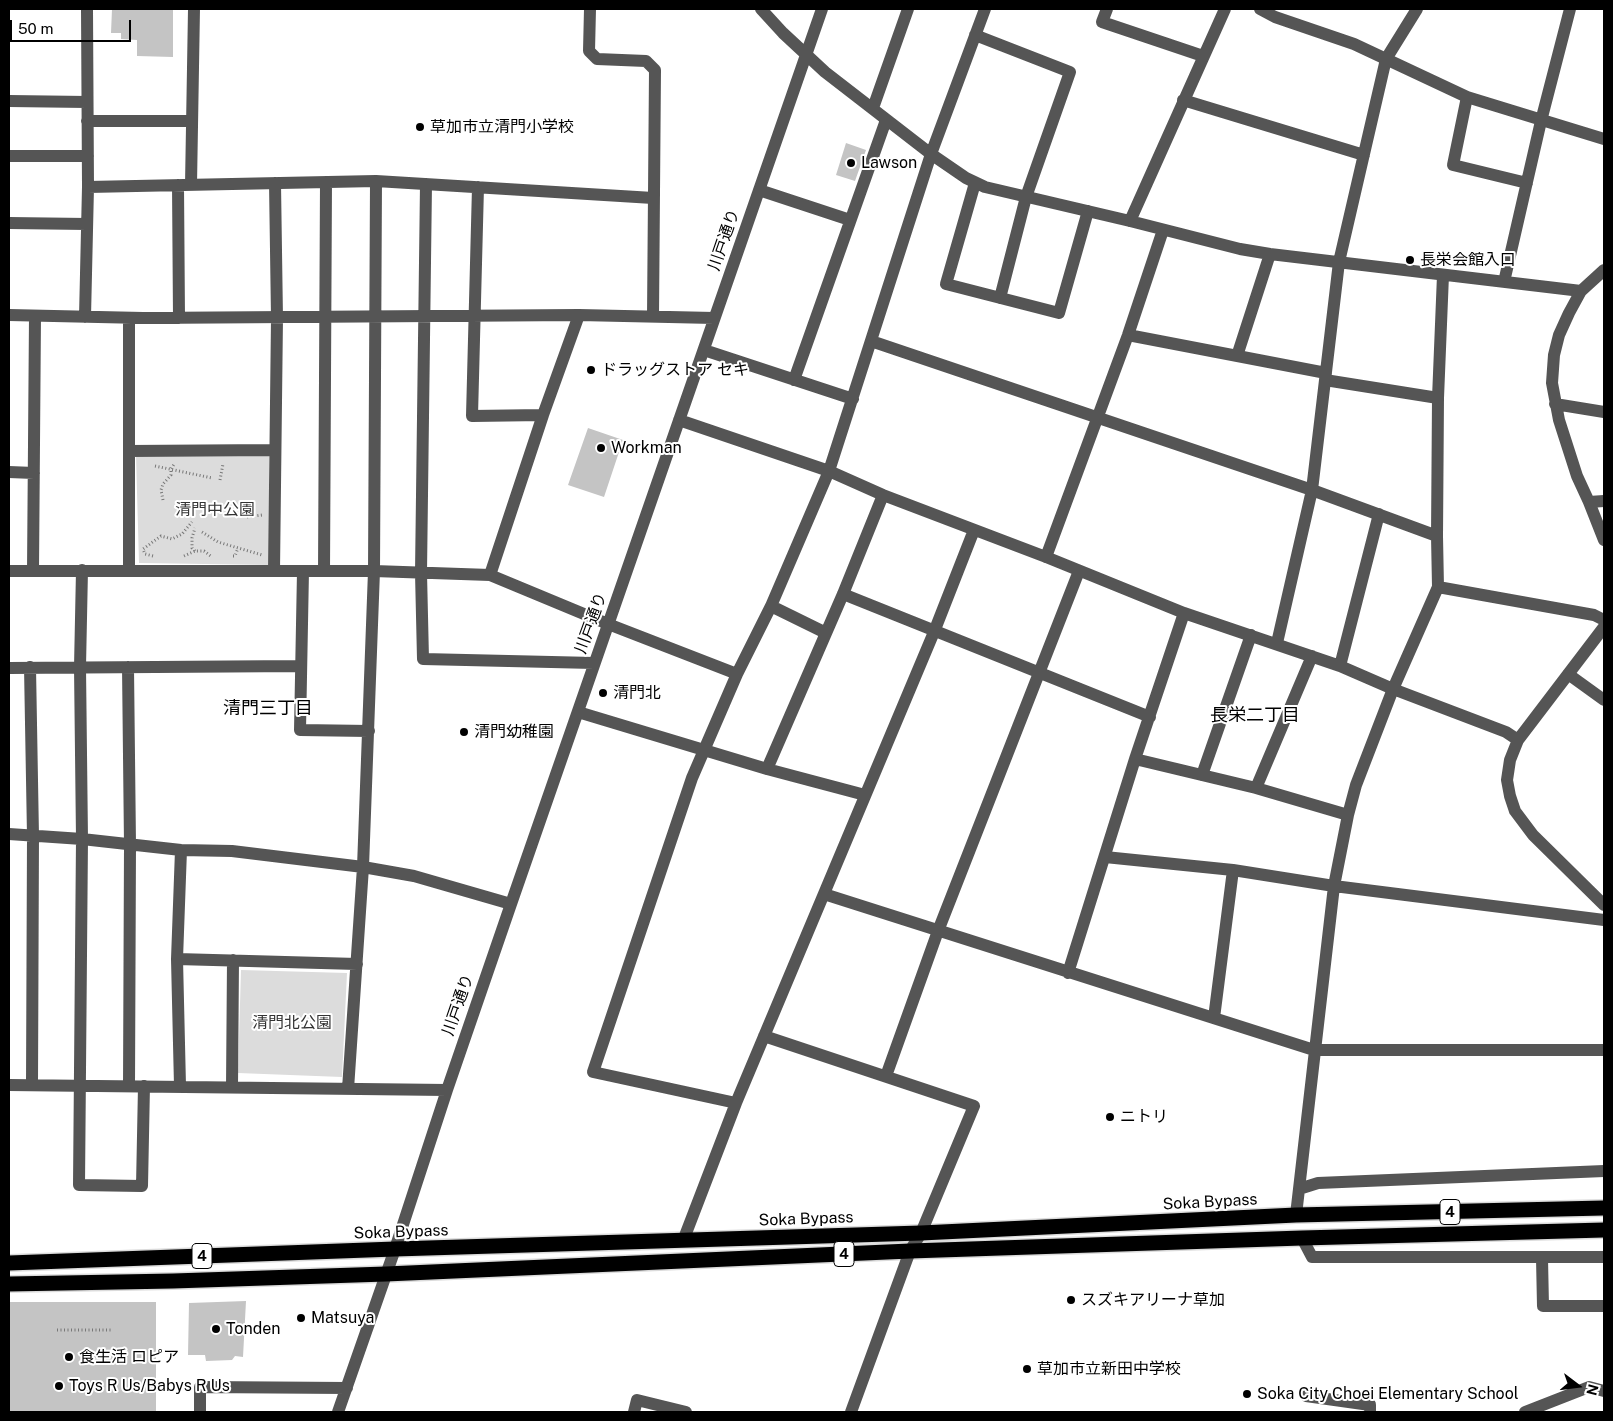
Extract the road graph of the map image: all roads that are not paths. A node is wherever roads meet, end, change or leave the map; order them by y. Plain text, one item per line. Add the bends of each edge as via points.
1 (87, 9) edge
2 (194, 9) edge
3 (590, 9) edge
4 (761, 9) edge
5 (822, 9) edge
6 (908, 9) edge
7 (985, 9) edge
8 (1107, 9) edge
9 (1224, 9) edge
10 (1260, 9) edge
11 (1417, 9) edge
12 (1570, 9) edge
13 (975, 35) junction
14 (807, 56) junction
15 (1203, 56) junction
16 (1386, 59) junction
17 (1467, 97) junction
18 (1183, 100) junction
19 (9, 101) edge
20 (87, 102) junction
21 (873, 108) junction
22 (886, 120) junction
23 (87, 121) junction
24 (192, 121) junction
25 (1541, 121) junction
26 (1604, 139) edge
27 (931, 154) junction
28 (1364, 154) junction
29 (9, 156) edge
30 (88, 156) junction
31 (376, 181) junction
32 (326, 182) junction
33 (275, 183) junction
34 (975, 183) junction
35 (1527, 183) junction
36 (426, 184) junction
37 (185, 185) junction
38 (88, 187) junction
39 (478, 187) junction
40 (759, 190) junction
41 (1026, 197) junction
42 (653, 198) junction
43 (1088, 211) junction
44 (850, 220) junction
45 (1130, 221) junction
46 (9, 223) edge
47 (88, 224) junction
48 (1163, 230) junction
49 (1270, 254) junction
50 (1339, 262) junction
51 (1604, 270) edge
52 (1443, 275) junction
53 (1504, 282) junction
54 (1581, 291) junction
55 (1000, 298) junction
56 (9, 315) edge
57 (35, 316) junction
58 (84, 316) junction
59 (424, 316) junction
60 (476, 316) junction
61 (580, 316) junction
62 (653, 316) junction
63 (129, 318) junction
64 (180, 318) junction
65 (277, 318) junction
66 (325, 318) junction
67 (375, 318) junction
68 (714, 318) junction
69 (1128, 336) junction
70 (871, 342) junction
71 (704, 350) junction
72 (1237, 356) junction
73 (1326, 377) junction
74 (794, 380) junction
75 (1438, 398) junction
76 (853, 399) junction
77 (1555, 404) junction
78 (1604, 412) edge
79 (543, 415) junction
80 (1098, 418) junction
81 (679, 420) junction
82 (275, 450) junction
83 (129, 451) junction
84 (9, 472) edge
85 (829, 472) junction
86 (34, 473) junction
87 (1312, 490) junction
88 (883, 494) junction
89 (1604, 501) edge
90 (1589, 502) junction
91 (1379, 514) junction
92 (974, 530) junction
93 (1437, 536) junction
94 (1604, 540) edge
95 (1046, 557) junction
96 (274, 566) junction
97 (82, 570) junction
98 (129, 570) junction
99 (9, 571) edge
100 (33, 571) junction
101 (303, 571) junction
102 (324, 571) junction
103 (374, 571) junction
104 (1079, 571) junction
105 (421, 573) junction
106 (490, 575) junction
107 (1438, 587) junction
108 (843, 594) junction
109 (771, 606) junction
110 (1184, 613) junction
111 (1604, 620) edge
112 (608, 624) junction
113 (1604, 627) edge
114 (826, 632) junction
115 (934, 632) junction
116 (1251, 635) junction
117 (1277, 643) junction
118 (1312, 656) junction
119 (594, 663) junction
120 (301, 666) junction
121 (1340, 666) junction
122 (80, 667) junction
123 (128, 667) junction
124 (9, 668) edge
125 (30, 668) junction
126 (1038, 673) junction
127 (737, 674) junction
128 (1568, 674) junction
129 (1393, 689) junction
130 (1604, 700) edge
131 (578, 712) junction
132 (1150, 718) junction
133 (368, 731) junction
134 (1518, 740) junction
135 (704, 749) junction
136 (1135, 759) junction
137 (767, 769) junction
138 (1202, 775) junction
139 (1256, 788) junction
140 (865, 795) junction
141 (1348, 815) junction
142 (9, 834) edge
143 (33, 836) junction
144 (82, 839) junction
145 (130, 845) junction
146 (181, 850) junction
147 (1105, 857) junction
148 (363, 867) junction
149 (1233, 870) junction
150 (1334, 886) junction
151 (824, 894) junction
152 (511, 904) junction
153 (1604, 905) edge
154 (1604, 920) edge
155 (938, 930) junction
156 (177, 959) junction
157 (233, 960) junction
158 (357, 964) junction
159 (1068, 973) junction
160 (1214, 1018) junction
161 (764, 1036) junction
162 (1314, 1050) junction
163 (1604, 1050) edge
164 (886, 1076) junction
165 (9, 1085) edge
166 (32, 1085) junction
167 (79, 1086) junction
168 (128, 1086) junction
169 (144, 1086) junction
170 (180, 1086) junction
171 (232, 1087) junction
172 (348, 1089) junction
173 (447, 1090) junction
174 (736, 1103) junction
175 (1604, 1171) edge
176 (1299, 1189) junction
177 (1604, 1208) edge
178 (1296, 1216) junction
179 (1604, 1230) edge
180 (922, 1233) junction
181 (1302, 1238) junction
182 (683, 1241) junction
183 (395, 1249) junction
184 (910, 1251) junction
185 (1604, 1257) edge
186 (1542, 1258) junction
187 (9, 1263) edge
188 (386, 1274) junction
189 (9, 1284) edge
190 (1604, 1306) edge
191 (347, 1388) junction
192 (1604, 1391) edge
193 (1306, 1396) dead end
194 (200, 1412) edge
195 (338, 1412) edge
196 (634, 1412) edge
197 (686, 1412) edge
198 (851, 1412) edge
199 (1370, 1412) edge
200 (1525, 1412) edge

1 - 20 street
2 - 24 street
3 - 42 street via 590,51 597,59 646,61 655,70
4 - 14 street
5 - 14 street, 川戸通り
6 - 21 street
7 - 13 street
8 - 15 street via 1102,22
9 - 15 street
10 - 16 street
11 - 16 street
12 - 25 street
13 - 27 street
13 - 41 street via 1070,72
14 - 21 street
14 - 40 street, 川戸通り
15 - 18 street
16 - 17 street
16 - 28 street
17 - 25 street
17 - 35 street via 1453,165
18 - 28 street
18 - 45 street
19 - 20 street
20 - 23 street
21 - 22 street
22 - 27 street
22 - 44 street
23 - 24 street
23 - 30 street
24 - 37 street
25 - 26 street
25 - 35 street
27 - 34 street
27 - 70 street
28 - 50 street
29 - 30 street
30 - 38 street
31 - 32 street
31 - 36 street
31 - 67 street
32 - 33 street
32 - 66 street
33 - 37 street
33 - 65 street
34 - 41 street
34 - 55 street via 946,284
35 - 53 street
36 - 39 street
36 - 59 street
37 - 38 street
37 - 64 street
38 - 47 street
39 - 42 street
39 - 60 street
40 - 44 street
40 - 68 street, 川戸通り
41 - 43 street
41 - 55 street
42 - 62 street
43 - 45 street
43 - 55 street via 1059,313
44 - 74 street
45 - 48 street
46 - 47 street
47 - 58 street
48 - 49 street
48 - 69 street
49 - 50 street
49 - 72 street
50 - 52 street
50 - 73 street
51 - 54 street
52 - 53 street
52 - 75 street
53 - 54 street
54 - 77 street via 1559,335 1554,355 1552,383
56 - 57 street
57 - 58 street
57 - 86 street
58 - 63 street
59 - 60 street
59 - 67 street
59 - 105 street
60 - 61 street
60 - 79 street via 472,416
61 - 62 street
61 - 79 street
62 - 68 street
63 - 64 street
63 - 83 street
64 - 65 street
65 - 66 street
65 - 82 street
66 - 67 street
66 - 102 street
67 - 103 street
68 - 71 street, 川戸通り
69 - 72 street
69 - 80 street
70 - 76 street
70 - 80 street
71 - 74 street
71 - 81 street, 川戸通り
72 - 73 street
73 - 75 street
73 - 87 street
74 - 76 street
75 - 93 street
76 - 85 street
77 - 78 street
77 - 90 street via 1577,476
79 - 106 street
80 - 87 street
80 - 95 street
81 - 85 street
81 - 112 street, 川戸通り
82 - 83 street
82 - 96 street
83 - 98 street
84 - 86 street
85 - 88 street
85 - 109 street
86 - 100 street
87 - 91 street
87 - 117 street
88 - 92 street
88 - 108 street
89 - 90 street
90 - 94 street
91 - 93 street
91 - 121 street
92 - 95 street
92 - 115 street
93 - 107 street
95 - 104 street
96 - 98 street
96 - 101 street
97 - 98 street
97 - 100 street
97 - 122 street
99 - 100 street
101 - 102 street
101 - 120 street
102 - 103 street
103 - 105 street
103 - 133 street
104 - 110 street
104 - 126 street
105 - 106 street
105 - 119 street via 423,658
106 - 112 street
107 - 111 street via 1594,615
107 - 129 street
108 - 114 street
108 - 115 street
109 - 114 street
109 - 127 street
110 - 116 street
110 - 132 street
112 - 119 street, 川戸通り
112 - 127 street
113 - 128 street
114 - 137 street
115 - 126 street
115 - 140 street
116 - 117 street
116 - 138 street
117 - 118 street
118 - 121 street
118 - 139 street
119 - 131 street, 川戸通り
120 - 123 street
120 - 133 street via 300,730
121 - 129 street
122 - 123 street
122 - 125 street
122 - 144 street
123 - 145 street
124 - 125 street
125 - 143 street
126 - 132 street
126 - 155 street
127 - 135 street
128 - 130 street
128 - 134 street
129 - 134 street via 1506,732
129 - 141 street via 1356,785
131 - 135 street
131 - 152 street, 川戸通り
132 - 136 street
133 - 148 street
134 - 153 street via 1507,780 1515,811 1533,835
135 - 137 street
135 - 174 street via 593,1072
136 - 138 street
136 - 147 street
137 - 140 street
138 - 139 street
139 - 141 street
140 - 151 street
141 - 150 street
142 - 143 street
143 - 144 street
143 - 166 street
144 - 145 street
144 - 167 street
145 - 146 street
145 - 168 street
146 - 148 street via 232,851
146 - 156 street
147 - 149 street
147 - 159 street
148 - 152 street via 414,876
148 - 158 street
149 - 150 street
149 - 160 street
150 - 154 street
150 - 162 street
151 - 155 street
151 - 161 street
152 - 173 street, 川戸通り
155 - 159 street
155 - 164 street
156 - 157 street
156 - 170 street
157 - 158 street
157 - 171 street
158 - 172 street
159 - 160 street
160 - 162 street
161 - 164 street
161 - 174 street
162 - 163 street
162 - 176 street
164 - 180 street via 974,1106
165 - 166 street
166 - 167 street
167 - 168 street
167 - 169 street via 79,1185 142,1186
168 - 169 street
169 - 170 street
170 - 171 street
171 - 172 street
172 - 173 street
173 - 183 street, 川戸通り
174 - 182 street
175 - 176 street via 1318,1183
176 - 178 street
177 - 178 highway, Soka Bypass / 4
178 - 180 highway, Soka Bypass / 4
179 - 181 highway, 4
180 - 182 highway, Soka Bypass / 4
180 - 184 street
181 - 184 highway, 4
181 - 186 street via 1312,1257
182 - 183 highway, Soka Bypass / 4
183 - 187 highway, Soka Bypass / 4
183 - 188 street, 川戸通り
184 - 188 highway, 4
184 - 198 street
185 - 186 street
186 - 190 street via 1542,1306
188 - 189 highway, 4
188 - 191 street, 川戸通り
191 - 194 street via 200,1388
191 - 195 street, 川戸通り
192 - 200 street via 1589,1387
193 - 199 street via 1370,1405
196 - 197 street via 637,1400

